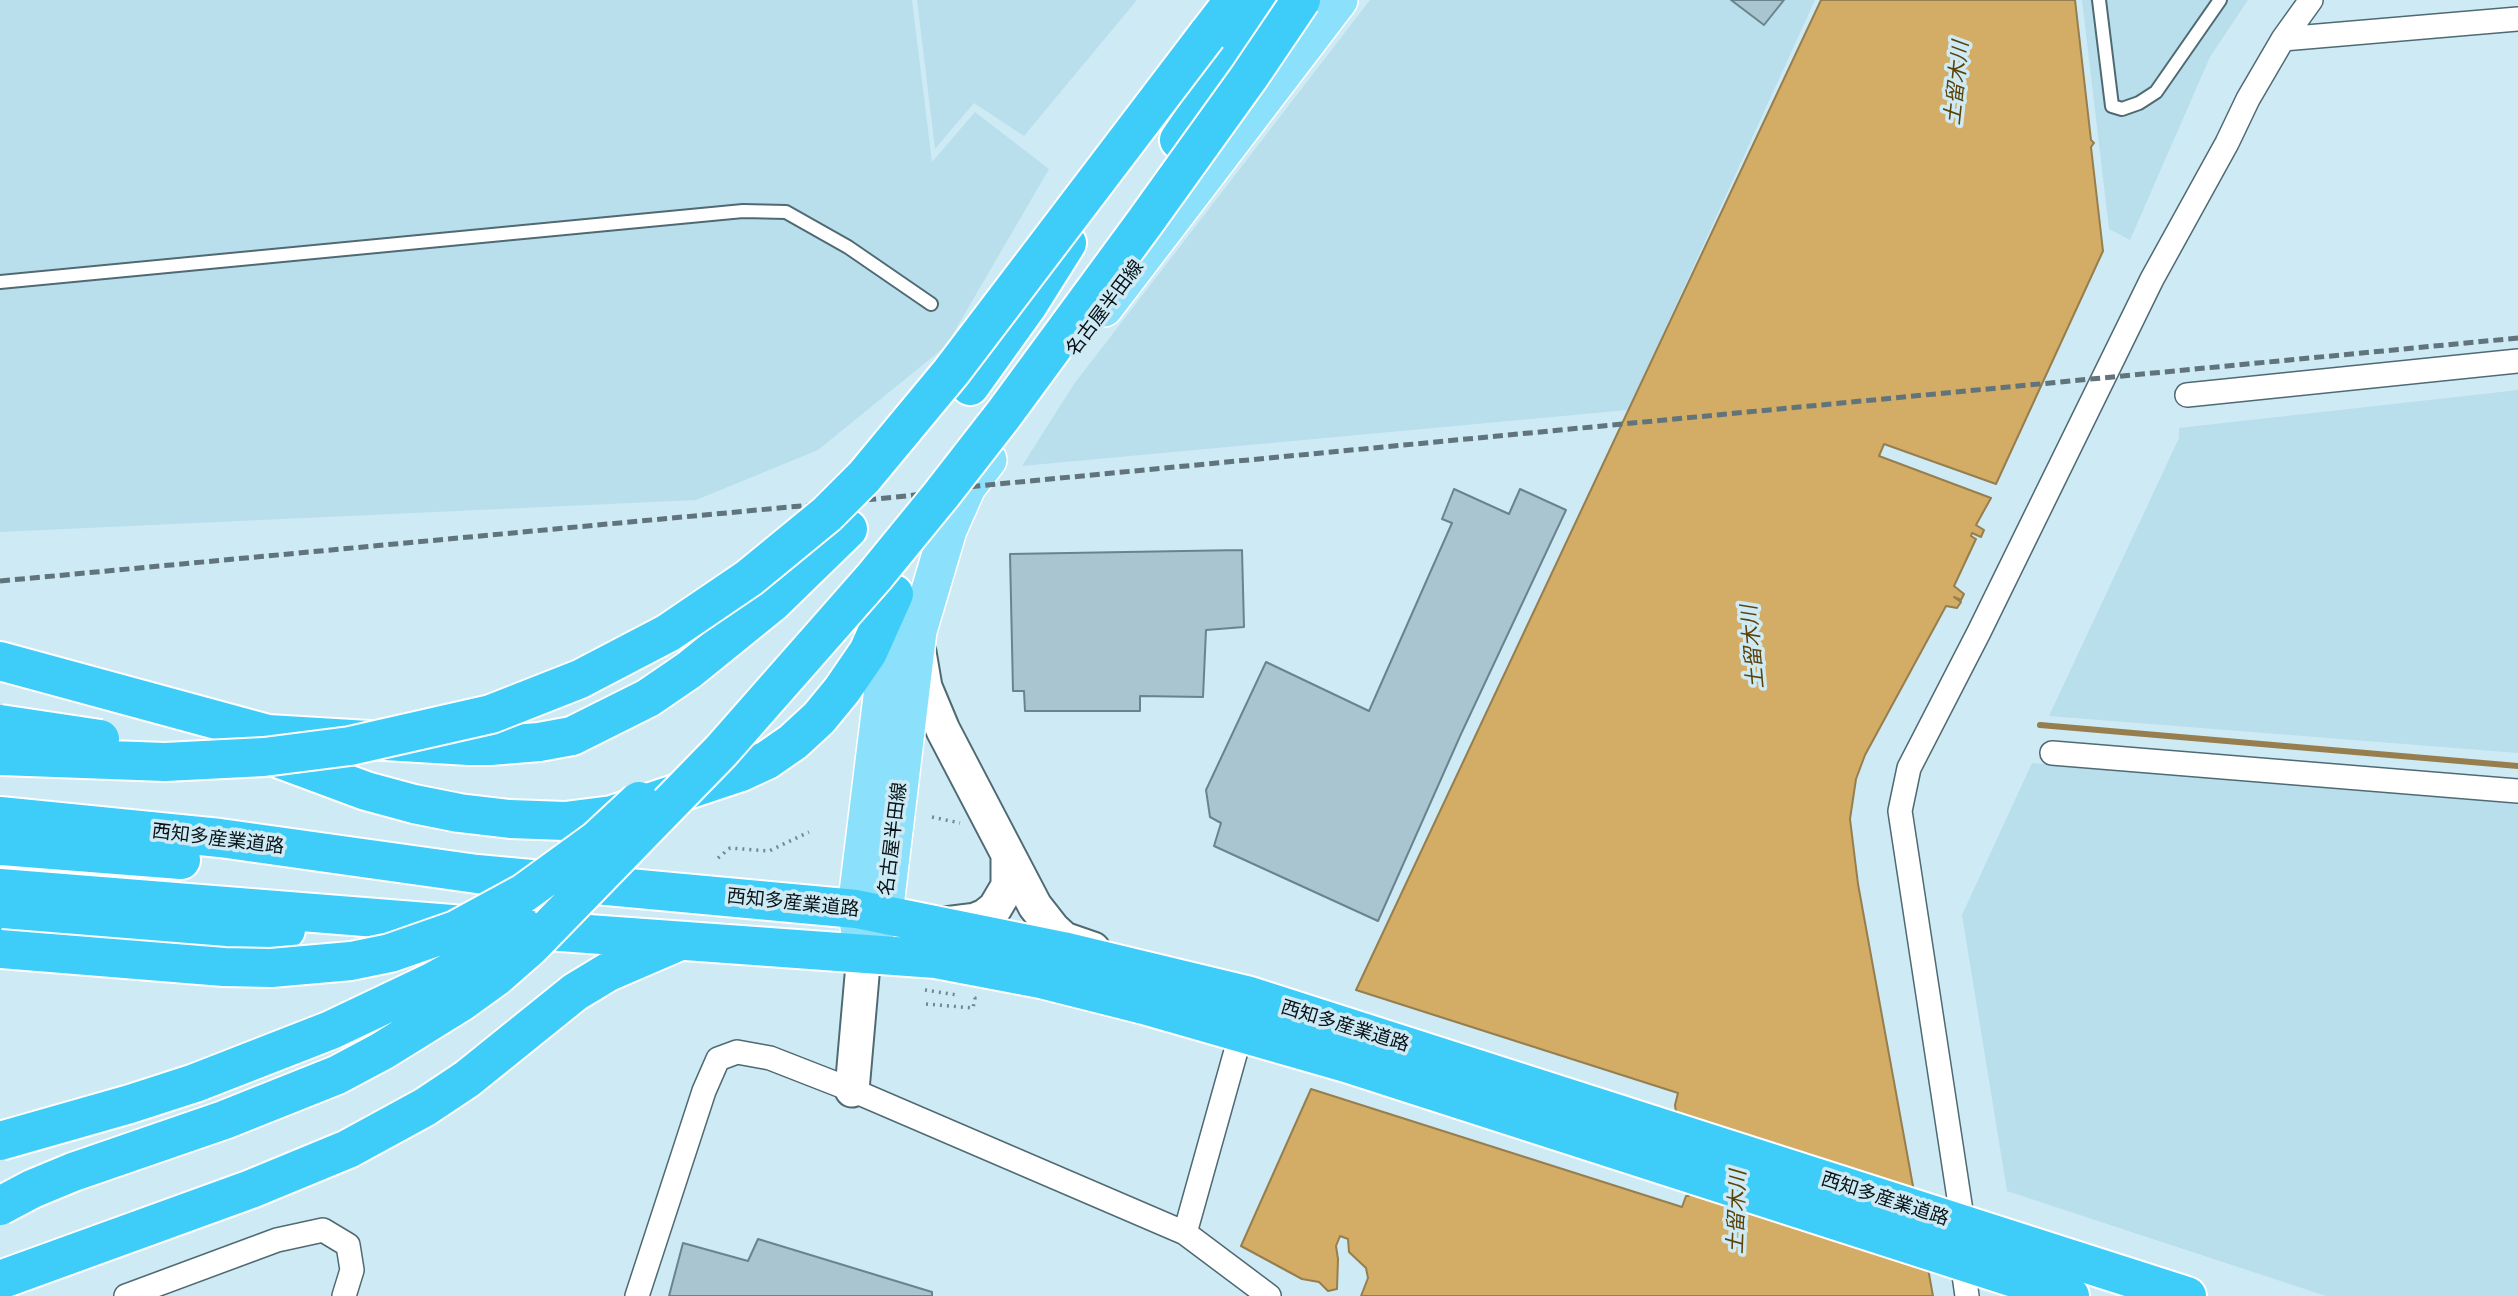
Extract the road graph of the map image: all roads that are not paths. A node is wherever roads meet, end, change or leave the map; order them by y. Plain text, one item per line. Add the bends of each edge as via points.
1 (1234, 0) edge
2 (1263, 0) edge
3 (1275, 0) edge
4 (1295, 0) edge
5 (1301, 0) edge
6 (1339, 0) edge
7 (2099, 0) edge
8 (2220, 0) edge
9 (2311, 0) edge
10 (2518, 19) edge
11 (2283, 39) junction
12 (1146, 117) junction
13 (1179, 140) junction
14 (0, 282) edge
15 (931, 304) dead end
16 (2518, 361) edge
17 (2186, 395) dead end
18 (894, 594) junction
19 (918, 632) junction
20 (0, 661) edge
21 (154, 704) junction
22 (0, 724) edge
23 (399, 736) junction
24 (950, 744) junction
25 (903, 751) junction
26 (2052, 753) dead end
27 (0, 756) edge
28 (2518, 791) edge
29 (0, 816) edge
30 (0, 846) edge
31 (1008, 855) junction
32 (610, 865) junction
33 (477, 874) junction
34 (0, 888) edge
35 (870, 911) junction
36 (0, 920) edge
37 (940, 925) junction
38 (477, 926) junction
39 (685, 939) junction
40 (0, 949) edge
41 (864, 953) junction
42 (1250, 996) junction
43 (1241, 1033) junction
44 (852, 1090) junction
45 (0, 1141) edge
46 (0, 1206) edge
47 (1185, 1233) junction
48 (1956, 1251) edge
49 (0, 1280) edge
50 (126, 1296) edge
51 (344, 1296) edge
52 (638, 1296) edge
53 (1269, 1296) edge
54 (2070, 1296) edge
55 (2187, 1296) edge

1 - 12 highway, bridge
2 - 13 main road, 名古屋半田線
3 - 13 highway
4 - 40 highway, bridge via 952,450 857,567 683,758 597,839 551,875 456,930 351,961 224,967
5 - 32 highway, bridge via 1112,267 932,505 721,751
6 - 19 main road, 名古屋半田線 via 967,487 940,555
7 - 8 lane via 2112,106 2122,108 2155,92
9 - 11 street
10 - 11 street
11 - 48 street via 2152,279 1909,768 1901,823
12 - 21 highway, bridge via 1028,305 892,485 773,602 648,698 572,736 490,746 268,734
12 - 23 highway, bridge via 896,440 827,514 789,546 710,606 591,674 491,714
13 - 18 main road, 名古屋半田線 via 1093,278 926,494
14 - 15 lane via 743,211 786,212 848,247
16 - 17 street
18 - 21 highway via 862,661 819,718 793,743 741,772 612,816 510,820 414,804 316,774 228,740
18 - 35 main road, 名古屋半田線
19 - 24 street via 925,687
19 - 25 main road, 名古屋半田線
20 - 21 highway
22 - 23 highway, bridge via 177,747 275,748
23 - 27 highway, bridge via 264,758 164,762
24 - 25 street via 929,736
24 - 31 street
25 - 35 main road, 名古屋半田線
26 - 28 street
29 - 33 highway, 西知多産業道路 via 220,838
30 - 33 highway, 西知多産業道路 via 208,863
31 - 37 street via 1008,886 995,908 975,920
31 - 42 street via 1039,912 1064,939
32 - 45 highway, bridge via 476,958 387,1005 195,1083
32 - 46 highway, bridge via 497,976 382,1051 282,1097 74,1172
33 - 35 highway, 西知多産業道路
34 - 38 highway, 西知多産業道路
35 - 37 highway, 西知多産業道路
35 - 41 main road, 名古屋半田線
36 - 38 highway, 西知多産業道路 via 232,932
37 - 42 highway, 西知多産業道路
38 - 39 highway, 西知多産業道路
39 - 41 highway, 西知多産業道路
39 - 49 highway via 608,972 575,992 467,1079 372,1137 251,1189
41 - 43 highway, 西知多産業道路 via 936,958 1041,979
41 - 44 street
42 - 48 highway, 西知多産業道路 via 1664,1128
43 - 47 street
43 - 48 highway, 西知多産業道路
44 - 47 street
44 - 52 street via 770,1058 737,1052 718,1059 669,1193
47 - 53 street
48 - 54 highway, 西知多産業道路
48 - 55 highway, 西知多産業道路
50 - 51 street via 277,1240 323,1230 348,1245 352,1270

